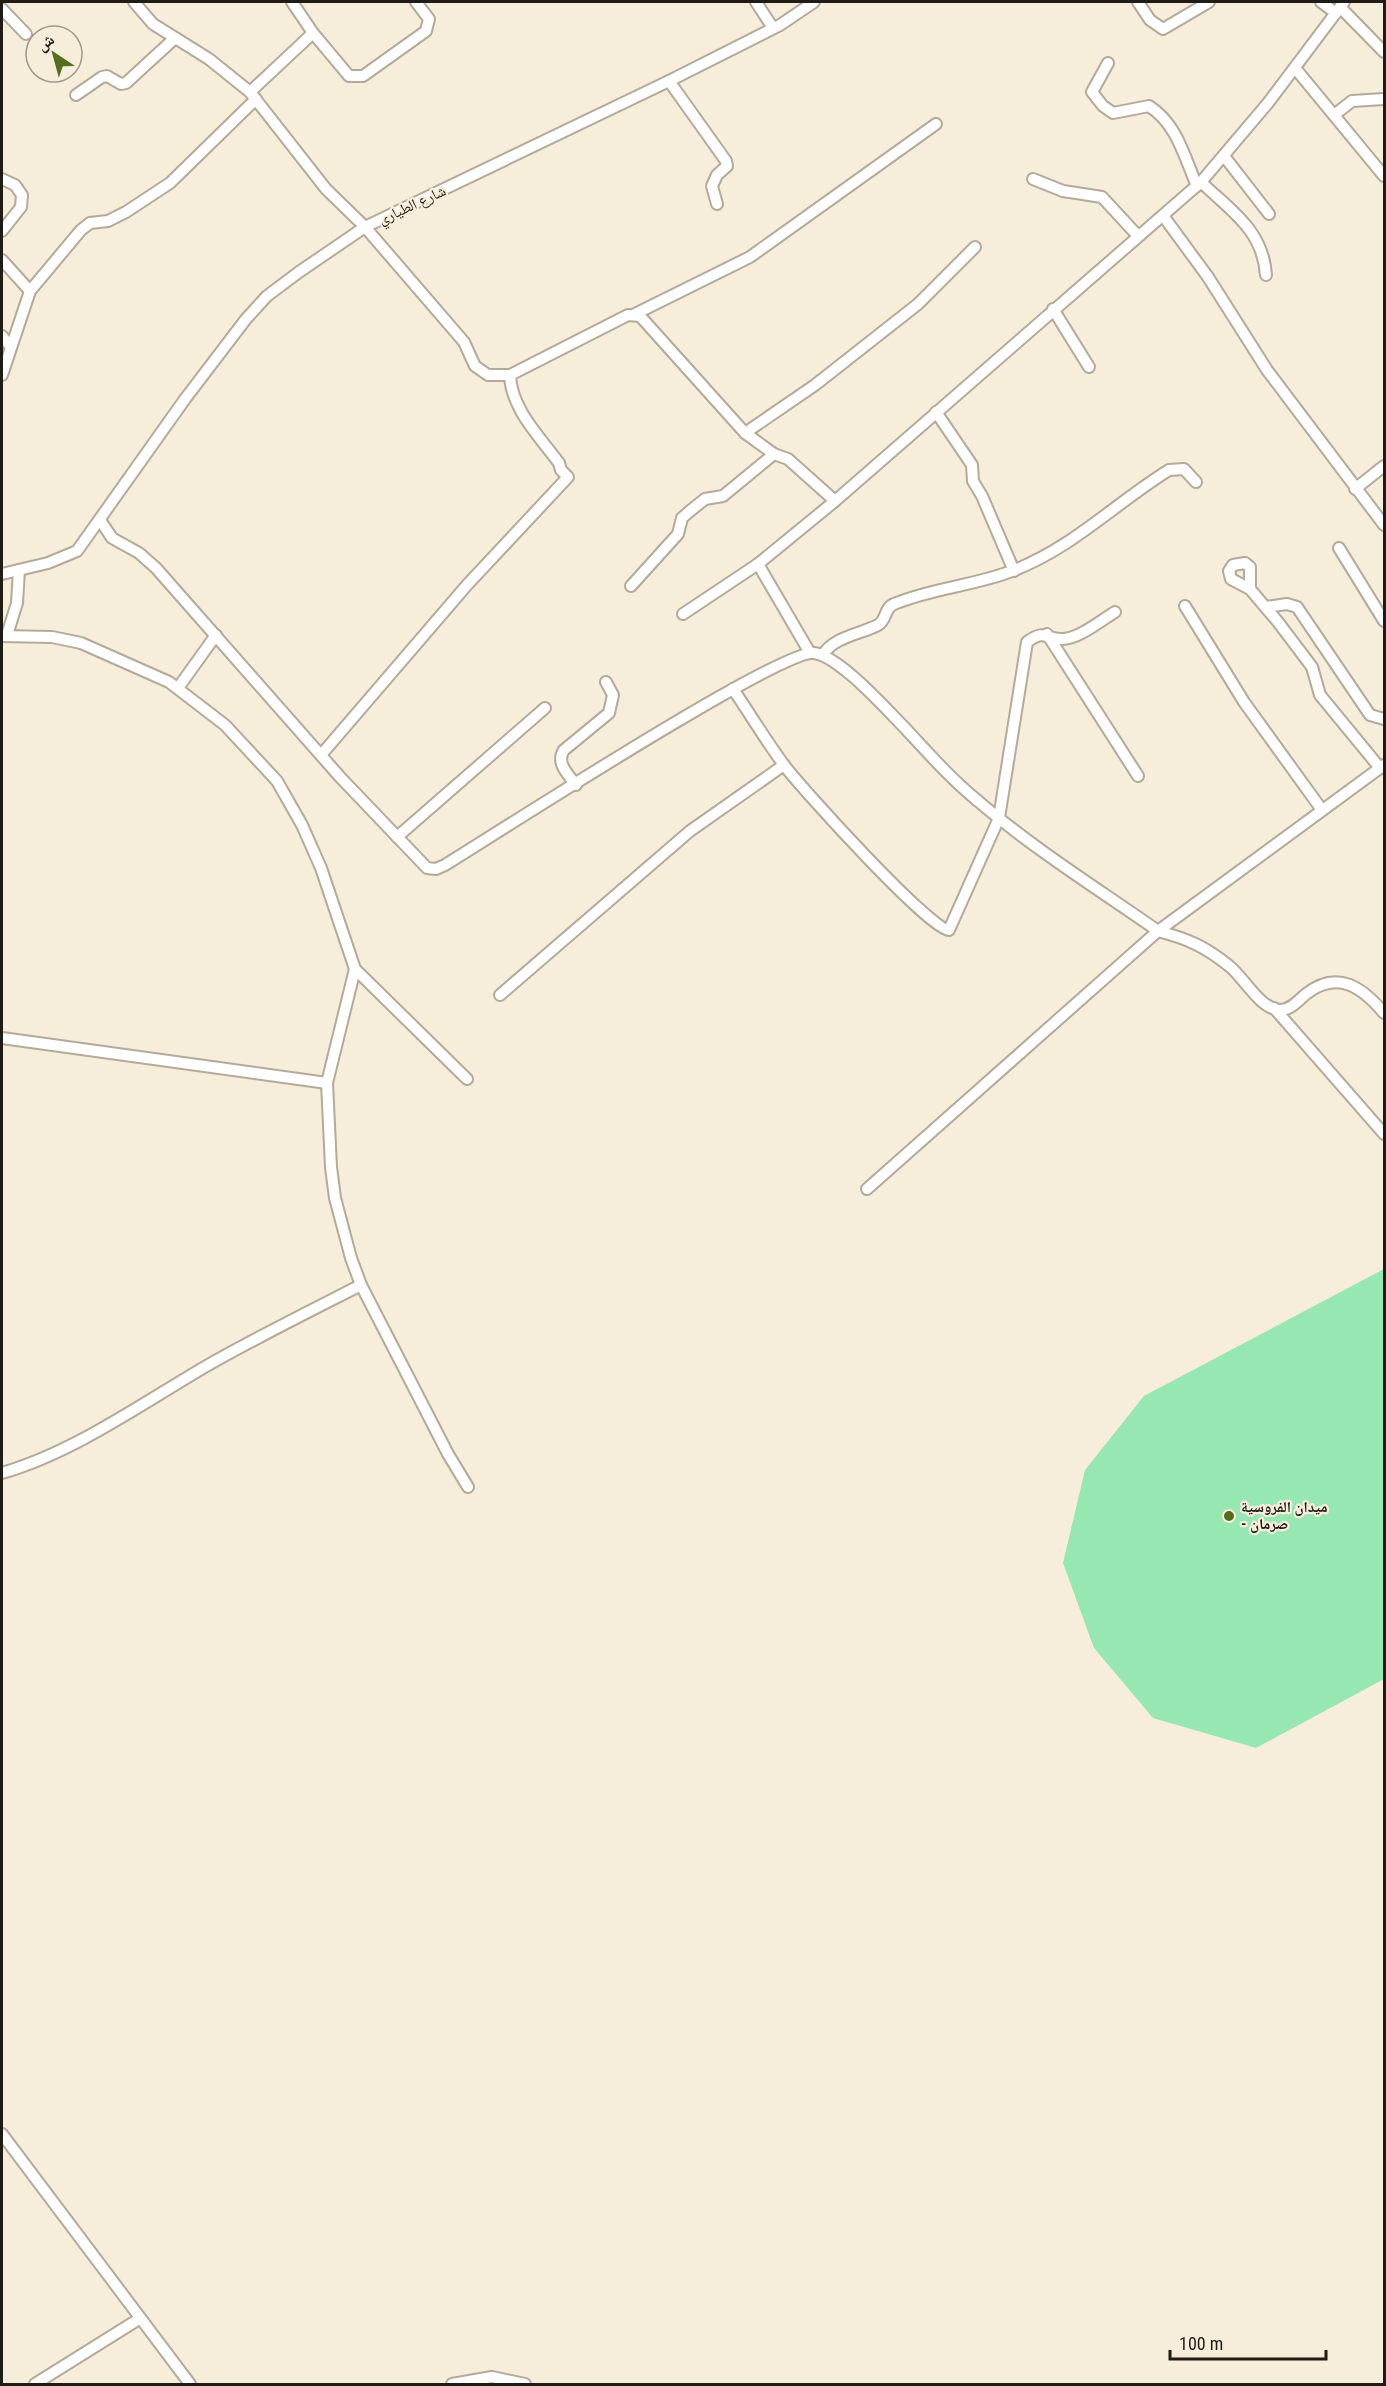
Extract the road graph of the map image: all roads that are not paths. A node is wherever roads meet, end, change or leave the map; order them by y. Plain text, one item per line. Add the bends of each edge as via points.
1 (134, 2) edge
2 (291, 2) edge
3 (416, 2) edge
4 (756, 2) edge
5 (1138, 2) edge
6 (1209, 2) edge
7 (1321, 2) edge
8 (807, 4) edge
9 (1340, 7) edge
10 (2, 9) edge
11 (772, 28) junction
12 (24, 32) edge
13 (313, 33) junction
14 (175, 38) junction
15 (1384, 52) edge
16 (1108, 63) dead end
17 (1295, 68) junction
18 (669, 81) junction
19 (76, 95) dead end
20 (253, 95) junction
21 (1384, 99) edge
22 (1334, 115) junction
23 (936, 124) dead end
24 (1224, 156) junction
25 (1384, 176) edge
26 (2, 179) edge
27 (1033, 179) dead end
28 (1199, 184) junction
29 (717, 204) dead end
30 (1269, 214) dead end
31 (1164, 217) junction
32 (365, 227) junction
33 (2, 231) edge
34 (1138, 236) junction
35 (975, 247) dead end
36 (2, 260) edge
37 (1266, 274) dead end
38 (30, 291) junction
39 (1053, 309) junction
40 (635, 315) junction
41 (2, 336) edge
42 (11, 347) junction
43 (1089, 367) dead end
44 (2, 375) edge
45 (510, 375) junction
46 (936, 412) junction
47 (746, 433) junction
48 (774, 454) junction
49 (1384, 466) edge
50 (1196, 482) dead end
51 (1355, 489) junction
52 (835, 501) junction
53 (100, 520) junction
54 (1384, 525) edge
55 (1339, 548) dead end
56 (758, 564) junction
57 (19, 570) junction
58 (1014, 571) junction
59 (2, 574) edge
60 (631, 586) dead end
61 (1250, 590) dead end
62 (1185, 606) dead end
63 (1266, 607) junction
64 (1114, 612) dead end
65 (683, 614) dead end
66 (1384, 621) edge
67 (1047, 634) junction
68 (216, 635) junction
69 (4, 636) edge
70 (810, 653) junction
71 (823, 655) junction
72 (606, 682) dead end
73 (177, 688) junction
74 (733, 689) junction
75 (545, 708) dead end
76 (1384, 719) edge
77 (321, 755) junction
78 (784, 765) junction
79 (1382, 766) edge
80 (1138, 776) dead end
81 (576, 786) junction
82 (1322, 810) junction
83 (999, 818) junction
84 (397, 837) junction
85 (1158, 931) junction
86 (355, 969) junction
87 (500, 995) dead end
88 (1274, 1008) junction
89 (1384, 1013) edge
90 (2, 1038) edge
91 (467, 1079) dead end
92 (327, 1083) junction
93 (1384, 1134) edge
94 (867, 1189) dead end
95 (361, 1285) junction
96 (2, 1473) edge
97 (468, 1487) dead end
98 (2, 2134) edge
99 (139, 2319) junction
100 (35, 2385) edge
101 (190, 2385) edge
102 (452, 2385) edge
103 (525, 2385) edge

1 - 14 street via 153,24
2 - 13 street
3 - 13 street via 429,19 429,27 363,76 349,76
4 - 11 street
5 - 6 street via 1150,20 1163,28
7 - 9 street
8 - 11 street, شارع الطياري
9 - 15 street
9 - 17 street
10 - 12 street
11 - 18 street, شارع الطياري
13 - 20 street
14 - 19 street via 126,83 102,77
14 - 20 street via 209,59
16 - 28 street via 1092,92 1102,106 1113,113 1149,106 1164,116
17 - 22 street
17 - 24 street
18 - 29 street via 726,161 727,166 712,186
18 - 32 street, شارع الطياري
20 - 32 street via 326,189
20 - 38 street via 170,183 113,218 85,226
21 - 22 street via 1352,101
22 - 25 street
23 - 40 street via 750,257
24 - 28 street
24 - 30 street
26 - 33 street via 20,189 22,199
27 - 34 street via 1063,191 1102,197
28 - 31 street
28 - 37 street via 1251,230 1265,254
31 - 34 street
31 - 51 street via 1267,370
32 - 45 street via 464,342 474,366 488,375
32 - 53 street, شارع الطياري via 259,304 185,399
34 - 39 street
35 - 47 street via 918,304
36 - 38 street
38 - 42 street
39 - 43 street
39 - 46 street
40 - 45 street via 628,315
40 - 47 street via 647,321
41 - 42 street
42 - 44 street
45 - 77 street via 510,387 523,414 568,477 467,585
46 - 52 street
46 - 58 street via 972,465 973,481
47 - 48 street
48 - 52 street via 788,459
48 - 60 street via 723,496 705,499 682,518 678,534
49 - 51 street
50 - 58 street via 1184,469 1169,470 1089,528
51 - 54 street
52 - 56 street
53 - 57 street, شارع الطياري via 73,554
53 - 68 street via 112,538 152,564
55 - 66 street
56 - 65 street
56 - 70 street
57 - 59 street, شارع الطياري
57 - 69 street via 17,603
58 - 71 street via 892,605 880,623 834,643
61 - 63 street
62 - 82 street via 1244,702
63 - 76 street via 1297,607 1370,715
63 - 79 street via 1312,667 1320,695
64 - 67 street via 1062,640
67 - 80 street
67 - 83 street via 1037,634 1027,642
68 - 73 street
68 - 77 street
69 - 73 street via 52,637 81,643 138,666
70 - 71 street
70 - 74 street
71 - 83 street via 866,689 948,773
72 - 81 street via 613,695 609,712 560,757
73 - 86 street via 225,724 277,781 321,868
74 - 78 street
74 - 81 street
75 - 84 street
77 - 84 street
78 - 83 street via 917,910 945,931 952,927
78 - 87 street via 662,854
79 - 82 street
81 - 84 street via 441,868 423,865
82 - 85 street
83 - 85 street
85 - 88 street via 1190,939 1228,965
85 - 94 street
86 - 91 street
86 - 92 street
88 - 89 street via 1287,1009 1316,987 1337,983 1365,991
88 - 93 street
90 - 92 street
92 - 95 street via 335,1198
95 - 96 street via 90,1434
95 - 97 street
98 - 99 street
99 - 100 street
99 - 101 street
102 - 103 street via 492,2377

